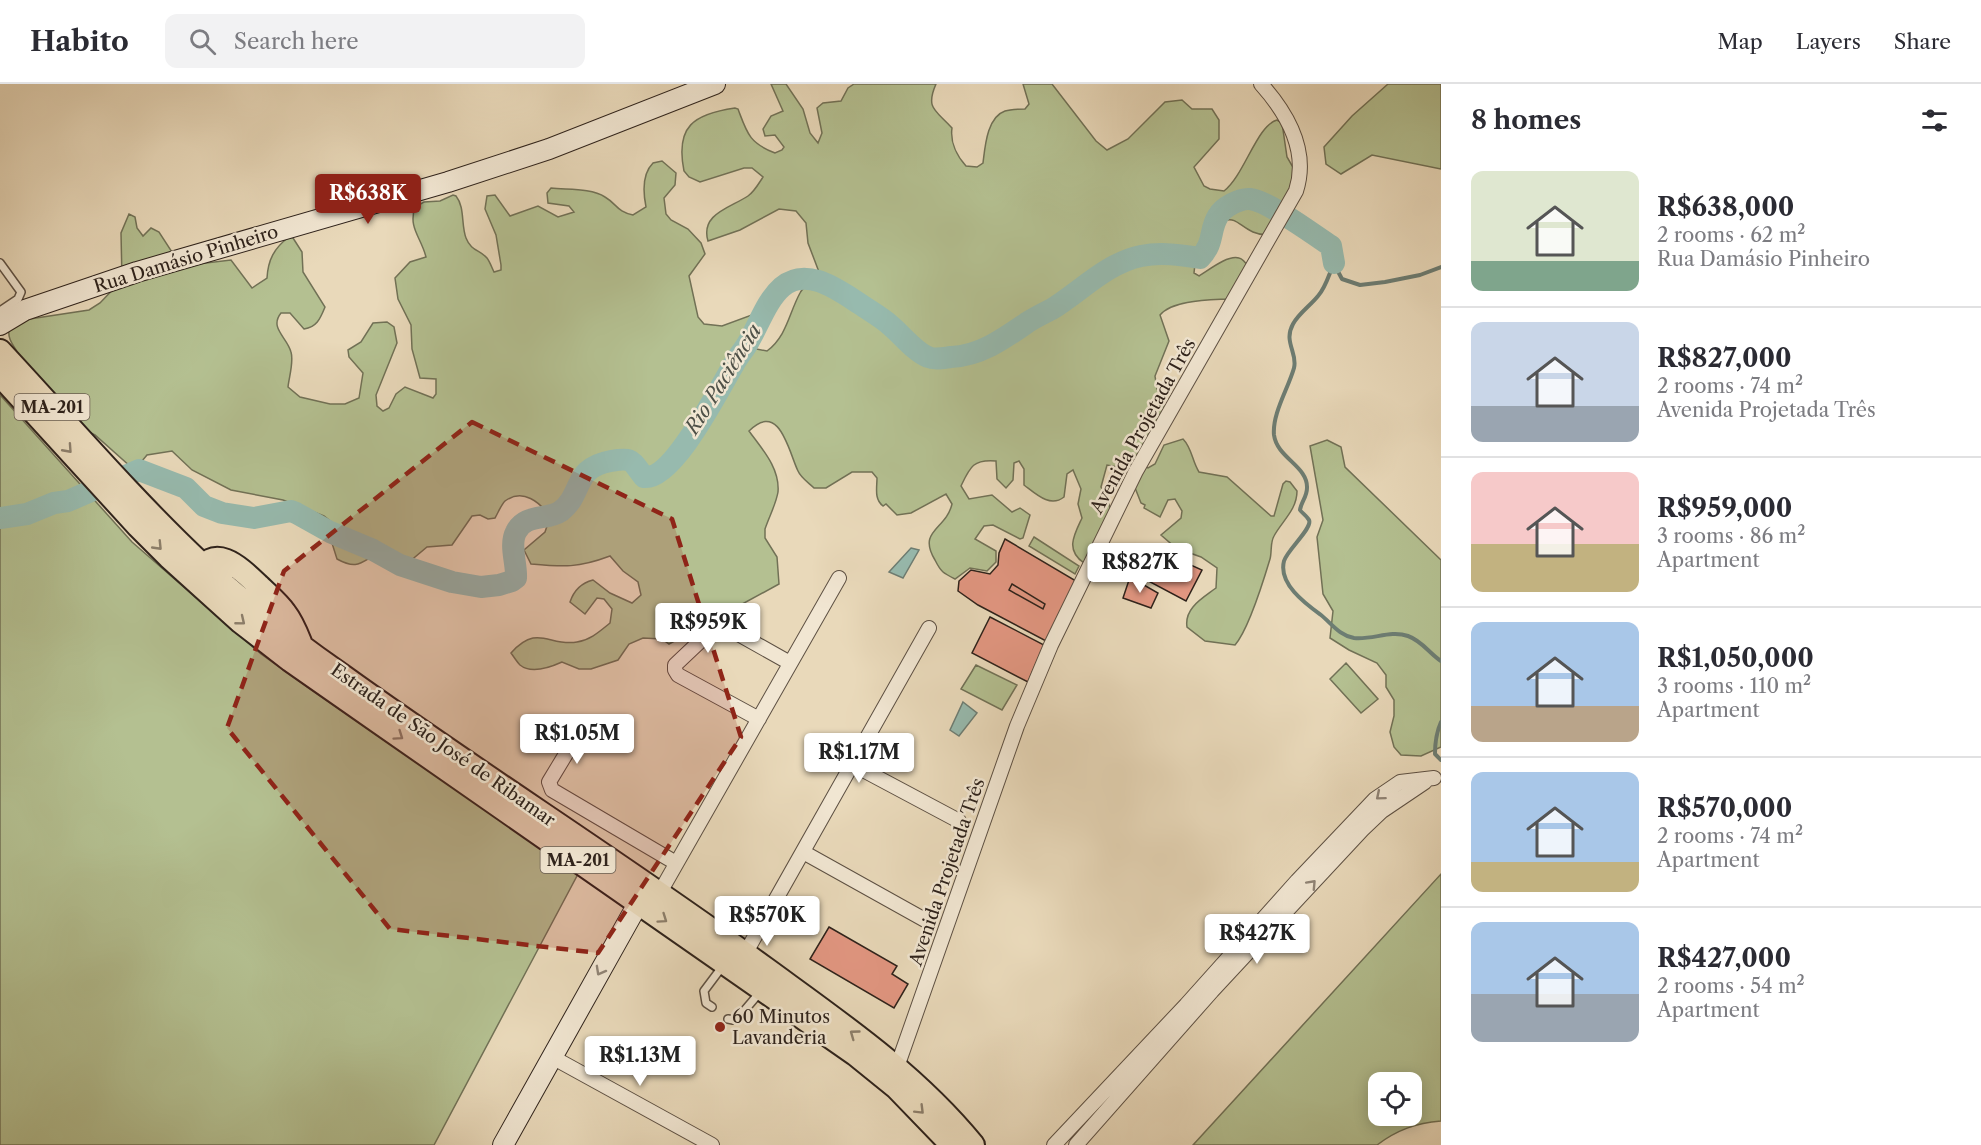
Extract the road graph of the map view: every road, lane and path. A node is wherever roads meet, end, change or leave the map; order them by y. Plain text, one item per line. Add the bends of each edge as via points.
1 (715, 84) edge
2 (1261, 84) edge
3 (0, 263) edge
4 (1, 318) edge
5 (0, 351) edge
6 (0, 375) edge
7 (97, 469) junction
8 (200, 574) junction
9 (839, 578) dead end
10 (929, 628) dead end
11 (790, 663) junction
12 (759, 718) junction
13 (581, 732) dead end
14 (852, 764) junction
15 (1438, 776) edge
16 (959, 821) dead end
17 (803, 852) junction
18 (676, 863) junction
19 (649, 898) junction
20 (925, 920) dead end
21 (735, 958) junction
22 (763, 989) junction
23 (712, 1007) dead end
24 (728, 1018) dead end
25 (552, 1057) junction
26 (897, 1067) junction
27 (1096, 1110) junction
28 (506, 1144) edge
29 (712, 1145) edge
30 (952, 1145) edge
31 (974, 1145) edge
32 (1054, 1145) edge
33 (1076, 1145) edge

1 - 4 street, Rua Damásio Pinheiro via 549,149 137,272
2 - 26 street, Avenida Projetada Três via 1293,133 1301,169 1299,181 1287,209 1136,471 1051,645 1017,726
3 - 4 lane via 21,292
5 - 7 main road, Estrada de São José de Ribamar / MA-201
6 -> 7 main road, Estrada de São José de Ribamar / MA-201
7 - 8 main road, Estrada de São José de Ribamar / MA-201
8 -> 19 main road, Estrada de São José de Ribamar / MA-201 via 241,622 290,660
8 - 19 main road, Estrada de São José de Ribamar / MA-201 via 220,559 237,566 285,613 302,646
9 - 11 street
10 - 14 street
11 - 12 street
11 - 12 street via 720,626 675,665 678,675
12 - 18 street
13 - 18 street via 549,786
14 - 16 street
14 - 17 street
15 - 27 street via 1410,785 1284,904
17 - 20 street
17 - 21 street
18 - 19 street
19 - 21 main road, Estrada de São José de Ribamar / MA-201
19 -> 25 street
21 - 22 main road, Estrada de São José de Ribamar / MA-201
21 - 23 lane via 704,991 706,1003
26 -> 21 main road, Estrada de São José de Ribamar / MA-201
22 - 24 lane via 738,1018
22 -> 30 main road, Estrada de São José de Ribamar / MA-201 via 873,1067
25 - 28 street
25 - 29 street
26 - 31 main road, Estrada de São José de Ribamar / MA-201
27 - 32 street
27 - 33 street

